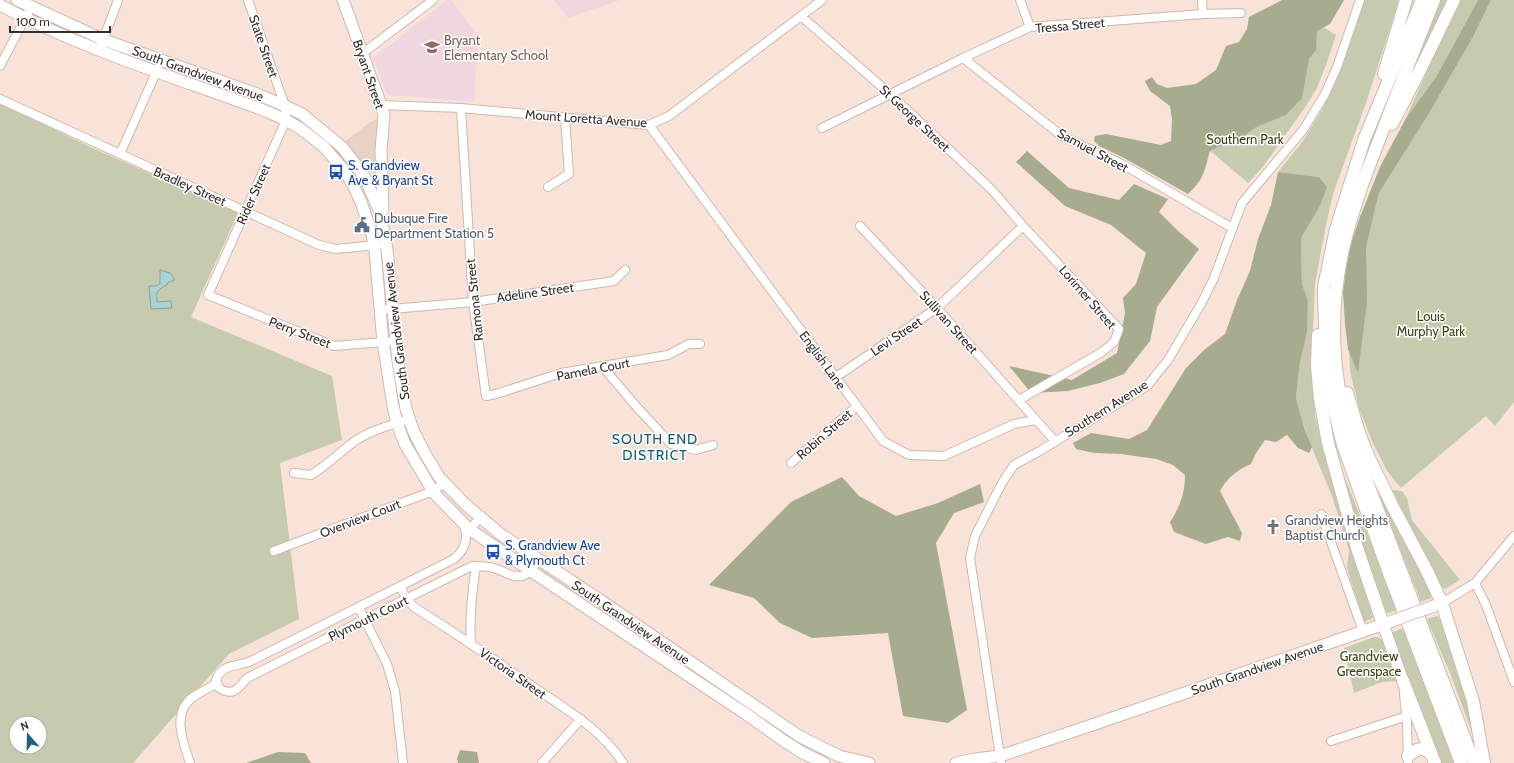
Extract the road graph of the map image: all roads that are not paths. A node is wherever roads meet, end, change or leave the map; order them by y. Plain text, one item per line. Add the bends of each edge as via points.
1 (17, 0) edge
2 (118, 0) edge
3 (248, 0) edge
4 (343, 0) edge
5 (433, 0) edge
6 (822, 0) edge
7 (1020, 0) edge
8 (1202, 0) edge
9 (1360, 0) edge
10 (1406, 0) edge
11 (1422, 0) edge
12 (1434, 0) edge
13 (1454, 0) edge
14 (0, 5) edge
15 (31, 7) junction
16 (1241, 13) dead end
17 (1203, 14) junction
18 (801, 16) junction
19 (25, 18) junction
20 (1030, 27) junction
21 (104, 40) junction
22 (99, 51) junction
23 (363, 53) junction
24 (963, 58) junction
25 (161, 60) junction
26 (0, 66) edge
27 (156, 71) junction
28 (280, 92) joint
29 (890, 94) junction
30 (0, 99) edge
31 (381, 105) junction
32 (286, 106) junction
33 (461, 108) junction
34 (565, 117) junction
35 (286, 120) junction
36 (649, 125) junction
37 (822, 128) dead end
38 (1364, 140) junction
39 (381, 150) junction
40 (120, 154) junction
41 (376, 167) junction
42 (359, 169) junction
43 (1367, 171) junction
44 (548, 187) dead end
45 (370, 189) junction
46 (245, 211) junction
47 (366, 215) junction
48 (860, 226) dead end
49 (1023, 226) junction
50 (1232, 228) junction
51 (384, 229) junction
52 (386, 244) junction
53 (374, 246) junction
54 (625, 270) dead end
55 (208, 295) joint
56 (1324, 299) junction
57 (473, 302) junction
58 (937, 308) junction
59 (1334, 309) junction
60 (380, 310) junction
61 (393, 310) junction
62 (396, 341) junction
63 (383, 342) junction
64 (700, 344) dead end
65 (603, 367) junction
66 (836, 377) junction
67 (486, 396) joint
68 (1019, 400) junction
69 (857, 406) junction
70 (410, 419) junction
71 (1036, 420) junction
72 (397, 423) junction
73 (1055, 441) junction
74 (713, 445) dead end
75 (791, 463) dead end
76 (294, 473) dead end
77 (444, 482) junction
78 (433, 491) junction
79 (1321, 514) dead end
80 (480, 518) junction
81 (466, 528) junction
82 (1514, 536) edge
83 (274, 551) dead end
84 (539, 559) junction
85 (440, 566) junction
86 (476, 566) junction
87 (529, 572) junction
88 (447, 579) junction
89 (1475, 583) junction
90 (401, 587) junction
91 (406, 599) junction
92 (1438, 604) junction
93 (392, 606) junction
94 (414, 607) junction
95 (359, 608) junction
96 (365, 619) junction
97 (1387, 623) junction
98 (1363, 631) junction
99 (471, 644) junction
100 (1403, 681) junction
101 (1514, 682) edge
102 (217, 683) junction
103 (751, 703) junction
104 (744, 713) junction
105 (1407, 716) junction
106 (581, 720) junction
107 (1331, 741) dead end
108 (1001, 759) edge
109 (1433, 759) edge
110 (1408, 760) edge
111 (858, 762) edge
112 (190, 763) edge
113 (403, 763) edge
114 (542, 763) edge
115 (623, 763) edge
116 (824, 763) edge
117 (869, 763) edge
118 (956, 763) edge
119 (989, 763) edge
120 (1461, 763) edge
121 (1474, 763) edge
122 (1484, 763) edge

1 - 15 main road, South Grandview Avenue
2 - 21 street
3 - 28 street, State Street
4 - 23 main road, Bryant Street
5 - 23 street
6 - 18 street, Mount Loretta Avenue
7 - 20 street
8 - 17 street
9 - 50 street, Southern Avenue via 1325,94 1303,130 1242,203
10 - 38 highway
11 - 38 highway
12 - 43 highway
13 - 43 highway via 1420,72
14 - 19 main road, South Grandview Avenue
15 - 19 street
15 - 21 main road, South Grandview Avenue
16 - 17 street, Tressa Street
17 - 20 street, Tressa Street
18 - 29 street, St George Street
18 - 36 street, Mount Loretta Avenue via 670,116
19 - 22 main road, South Grandview Avenue
19 - 26 street
20 - 24 street, Tressa Street
21 - 22 street
21 - 25 main road, South Grandview Avenue
22 - 27 main road, South Grandview Avenue
23 - 31 main road, Bryant Street
24 - 29 street, Tressa Street
24 - 50 street, Samuel Street via 1062,136 1122,164
25 - 27 street
25 - 32 main road, South Grandview Avenue
27 - 35 main road, South Grandview Avenue
27 - 40 street
28 - 32 street, Rider Street
29 - 37 street, Tressa Street
29 - 49 street, St George Street via 992,190
30 - 40 street, Bradley Street
31 - 33 street, Mount Loretta Avenue
31 - 39 main road, Bryant Street via 384,115
32 - 35 street, Rider Street
32 - 42 main road, South Grandview Avenue via 302,114 327,133 342,146
33 - 34 street, Mount Loretta Avenue
33 - 57 street, Ramona Street
34 - 36 street, Mount Loretta Avenue
34 - 44 street via 569,174
35 - 46 street, Rider Street
35 - 47 main road, South Grandview Avenue via 312,136 336,160 353,185
36 - 66 street, English Lane
38 - 56 highway via 1336,229
39 - 41 main road
39 - 51 main road
40 - 46 street, Bradley Street
41 - 42 main road via 370,172
41 - 45 main road
42 - 45 main road, South Grandview Avenue
43 - 59 highway via 1344,245
45 - 47 main road via 365,207
45 - 51 main road, South Grandview Avenue
46 - 53 street, Bradley Street via 326,248
46 - 55 street, Rider Street
47 - 53 main road, South Grandview Avenue
48 - 58 street, Sullivan Street
49 - 58 street, Levi Street
49 - 68 street, Lorimer Street via 1119,329 1114,342 1102,352
50 - 73 street, Southern Avenue via 1202,304 1164,365 1147,386
51 - 52 main road, South Grandview Avenue
52 - 53 street, Bradley Street
52 - 61 main road, South Grandview Avenue
53 - 60 main road, South Grandview Avenue
54 - 57 street, Adeline Street via 614,281
55 - 63 street, Perry Street via 334,346
56 - 97 highway via 1320,304 1317,366 1322,415 1357,548
56 - 120 highway via 1328,379 1339,431
57 - 61 street, Adeline Street
57 - 67 street, Ramona Street
58 - 66 street, Levi Street
58 - 68 street, Sullivan Street
59 - 92 highway via 1340,330 1345,384 1360,436 1427,571
59 - 121 highway via 1337,375 1347,427
60 - 61 street, Adeline Street
60 - 63 main road, South Grandview Avenue
61 - 62 main road, South Grandview Avenue
62 - 63 street, Perry Street
62 - 70 main road, South Grandview Avenue
63 - 72 main road, South Grandview Avenue
64 - 65 street, Pamela Court via 689,344 668,355
65 - 67 street, Pamela Court via 562,373
65 - 74 street via 671,444 696,450
66 - 69 street, English Lane
68 - 71 street, Sullivan Street
69 - 71 street, English Lane via 883,441 909,454 944,456 1014,424
69 - 75 street, Robin Street
70 - 72 street
70 - 77 main road, South Grandview Avenue via 424,452
71 - 73 street
72 - 76 street via 377,429 356,440 311,475
72 - 78 main road, South Grandview Avenue via 405,444
73 - 108 street, Southern Avenue via 1014,465 1002,483 976,536 970,558
77 - 78 street, Overview Court
77 - 80 main road, South Grandview Avenue
78 - 81 main road, South Grandview Avenue
78 - 83 street, Overview Court
79 - 98 street
80 - 81 street
80 - 84 main road, South Grandview Avenue
81 - 85 street, Plymouth Court via 465,546 461,553
81 - 87 main road, South Grandview Avenue
82 - 89 street, South Grandview Avenue
84 - 87 street
84 - 103 main road, South Grandview Avenue
85 - 88 street
85 - 90 street, Plymouth Court
86 - 87 street, Plymouth Court via 494,568 511,576 526,576
86 - 88 street, Plymouth Court
86 - 99 street via 470,620
87 - 104 main road, South Grandview Avenue
88 - 91 street, Plymouth Court
89 - 92 street, South Grandview Avenue
89 - 101 street via 1486,605
90 - 91 street, Victoria Street
90 - 95 street, Plymouth Court
91 - 93 street, Plymouth Court
91 - 94 street, Victoria Street
92 - 97 main road, South Grandview Avenue, bridge
92 - 122 highway via 1470,690
93 - 94 street
93 - 96 street, Plymouth Court
94 - 99 street, Victoria Street
95 - 96 street
95 - 102 street, Plymouth Court via 249,662 220,671
96 - 102 street, Plymouth Court via 247,678 234,691 223,691
96 - 113 street via 387,664 395,692
97 - 98 main road, South Grandview Avenue
97 - 100 main road
98 - 108 main road, South Grandview Avenue
99 - 106 street, Victoria Street
100 - 105 street
100 - 109 highway
102 - 112 street, Plymouth Court via 192,698 182,712 181,736
103 - 104 main road
103 - 111 main road, South Grandview Avenue via 799,736
104 - 116 main road, South Grandview Avenue via 803,753
105 - 107 street
105 - 110 street
106 - 114 street
106 - 115 street, Victoria Street via 610,744
108 - 118 main road, South Grandview Avenue via 975,759
108 - 119 main road, South Grandview Avenue
109 - 110 highway via 1426,749 1422,749 1414,751
111 - 117 main road, South Grandview Avenue

